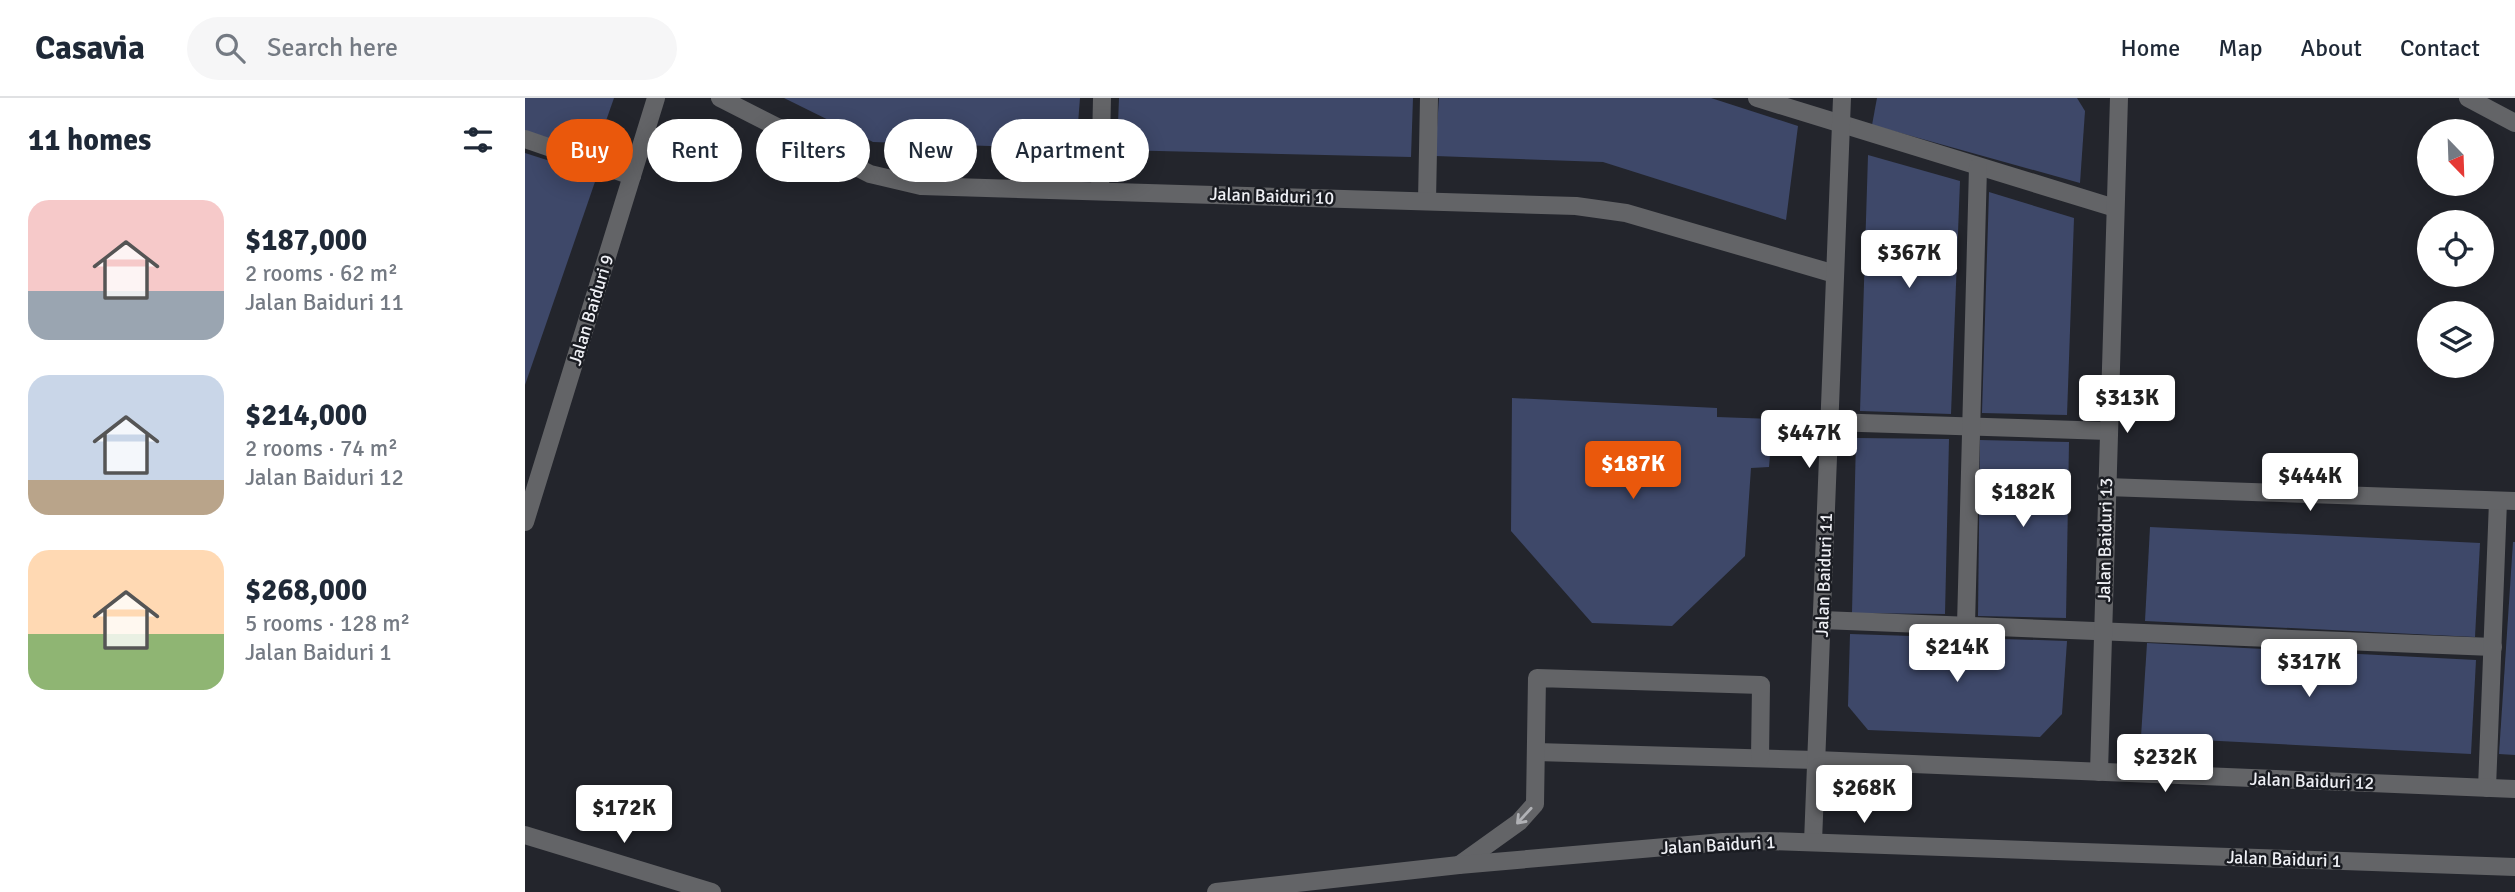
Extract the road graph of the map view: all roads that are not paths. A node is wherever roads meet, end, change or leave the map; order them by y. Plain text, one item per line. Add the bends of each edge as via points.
1 (656, 98) edge
2 (720, 98) edge
3 (1102, 98) edge
4 (1429, 98) edge
5 (1757, 98) edge
6 (1842, 98) edge
7 (2119, 98) edge
8 (2468, 98) edge
9 (2515, 123) edge
10 (1841, 125) junction
11 (525, 139) edge
12 (546, 146) edge
13 (1978, 167) junction
14 (633, 173) edge
15 (630, 182) edge
16 (1100, 191) junction
17 (1427, 201) junction
18 (2115, 208) junction
19 (1835, 274) junction
20 (1830, 422) junction
21 (1971, 426) junction
22 (2108, 431) junction
23 (532, 475) edge
24 (2106, 486) junction
25 (2507, 501) edge
26 (525, 522) edge
27 (1822, 620) junction
28 (1966, 625) junction
29 (2103, 630) junction
30 (2493, 647) junction
31 (1535, 752) junction
32 (1761, 758) junction
33 (1816, 760) junction
34 (2099, 772) junction
35 (2487, 788) junction
36 (2515, 789) edge
37 (525, 835) edge
38 (1813, 842) junction
39 (1458, 866) junction
40 (2515, 867) edge
41 (712, 892) edge
42 (1216, 892) edge

1 - 14 street, Jalan Baiduri 9
2 - 16 street, Jalan Baiduri 10 via 870,174 921,186
3 - 16 street
4 - 17 street
5 - 10 street
6 - 10 street, Jalan Baiduri 11
7 - 18 street, Jalan Baiduri 13
8 - 9 street
10 - 13 street
10 - 19 street, Jalan Baiduri 11
11 - 12 street
13 - 18 street
13 - 21 street
15 - 23 street, Jalan Baiduri 9
16 - 17 street, Jalan Baiduri 10
17 - 19 street, Jalan Baiduri 10 via 1576,206 1626,213
18 - 22 street, Jalan Baiduri 13
19 - 20 street, Jalan Baiduri 11
20 - 21 street
20 - 27 street, Jalan Baiduri 11
21 - 22 street
21 - 28 street
22 - 24 street, Jalan Baiduri 13
23 - 26 street, Jalan Baiduri 9
24 - 25 street
24 - 29 street, Jalan Baiduri 13
25 - 30 street
27 - 28 street
27 - 33 street, Jalan Baiduri 11
28 - 29 street
29 - 30 street
29 - 34 street, Jalan Baiduri 13
30 - 35 street
31 - 32 street, Jalan Baiduri 12
31 - 32 street via 1537,678 1761,684
31 -> 39 street via 1535,804 1519,822
32 - 33 street, Jalan Baiduri 12
33 - 34 street, Jalan Baiduri 12
33 - 38 street, Jalan Baiduri 11
34 - 35 street, Jalan Baiduri 12
35 - 36 street, Jalan Baiduri 12
37 - 41 street
38 - 39 street, Jalan Baiduri 1 via 1723,842
38 - 40 street, Jalan Baiduri 1
39 - 42 street, Jalan Baiduri 1

